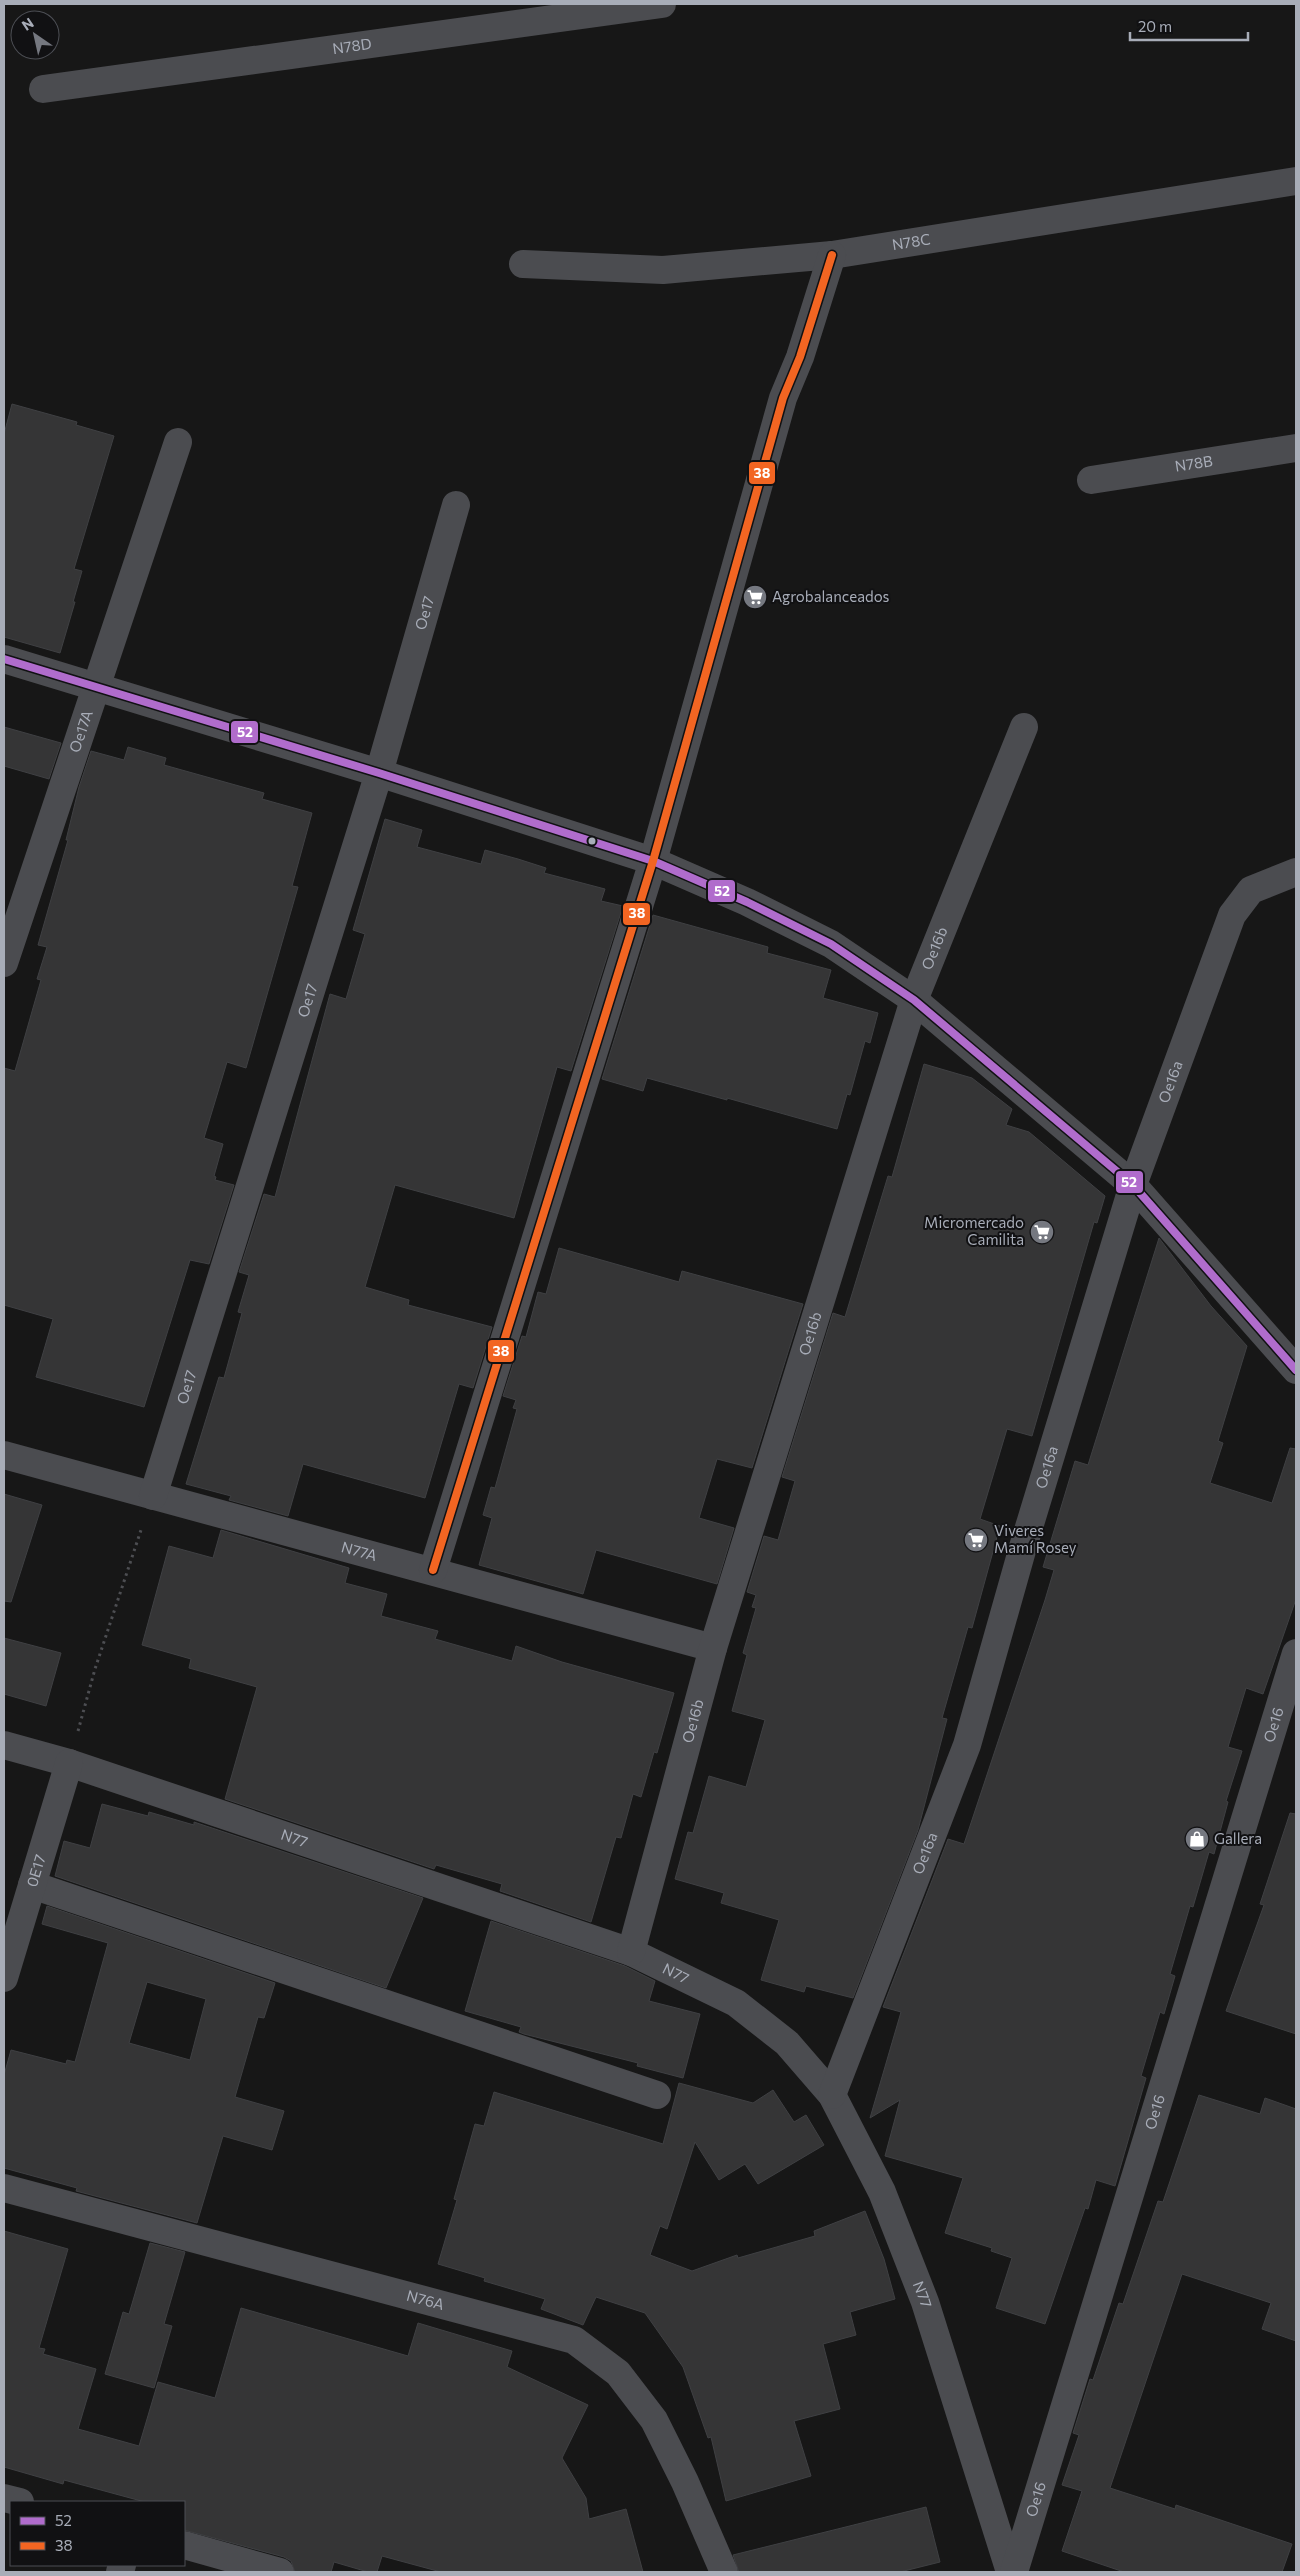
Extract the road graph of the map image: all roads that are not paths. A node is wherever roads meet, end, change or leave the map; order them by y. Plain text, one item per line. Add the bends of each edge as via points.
1 (662, 4) edge
2 (521, 14) edge
3 (43, 89) dead end
4 (1296, 181) edge
5 (832, 255) junction
6 (523, 264) dead end
7 (178, 442) dead end
8 (1296, 448) edge
9 (1092, 480) dead end
10 (456, 505) dead end
11 (4, 660) edge
12 (96, 688) junction
13 (1024, 727) dead end
14 (380, 773) junction
15 (653, 861) junction
16 (1296, 872) edge
17 (4, 963) edge
18 (914, 1000) junction
19 (1133, 1185) junction
20 (1296, 1370) edge
21 (4, 1455) edge
22 (152, 1496) junction
23 (433, 1570) junction
24 (714, 1648) junction
25 (1296, 1652) edge
26 (4, 1745) edge
27 (69, 1763) junction
28 (32, 1885) junction
29 (631, 1952) junction
30 (4, 1978) edge
31 (657, 2095) dead end
32 (832, 2095) junction
33 (4, 2188) edge
34 (185, 2545) edge
35 (723, 2571) edge
36 (280, 2572) edge
37 (1010, 2572) edge
38 (1014, 2572) edge

1 - 2 street, N78D
2 - 3 street, N78D
4 - 5 street, N78C
5 - 6 street, N78C via 663,270
5 - 15 street via 800,357 783,398
7 - 12 street, Oe17A
8 - 9 street, N78B
10 - 14 street, Oe17
11 - 12 street
12 - 14 street
12 - 17 street, Oe17A
13 - 18 street, Oe16b
14 - 15 street
14 - 22 street, Oe17
15 - 18 street via 747,902 831,944
15 - 23 street
16 - 19 street, Oe16a via 1251,890 1232,915
18 - 19 street
18 - 24 street, Oe16b
19 - 20 street
19 - 32 street, Oe16a via 1023,1547 967,1745
21 - 22 street, N77A
22 - 23 street, N77A
23 - 24 street, N77A
24 - 29 street, Oe16b
25 - 38 street, Oe16
26 - 27 street, N77
27 - 28 street, 0E17
27 - 29 street, N77
28 - 30 street, 0E17
28 - 31 street
29 - 32 street, N77 via 736,2003 787,2043
32 - 37 street, N77 via 882,2192 926,2302
33 - 35 street, N76A via 574,2340 618,2373 654,2420 686,2482
34 - 36 street

